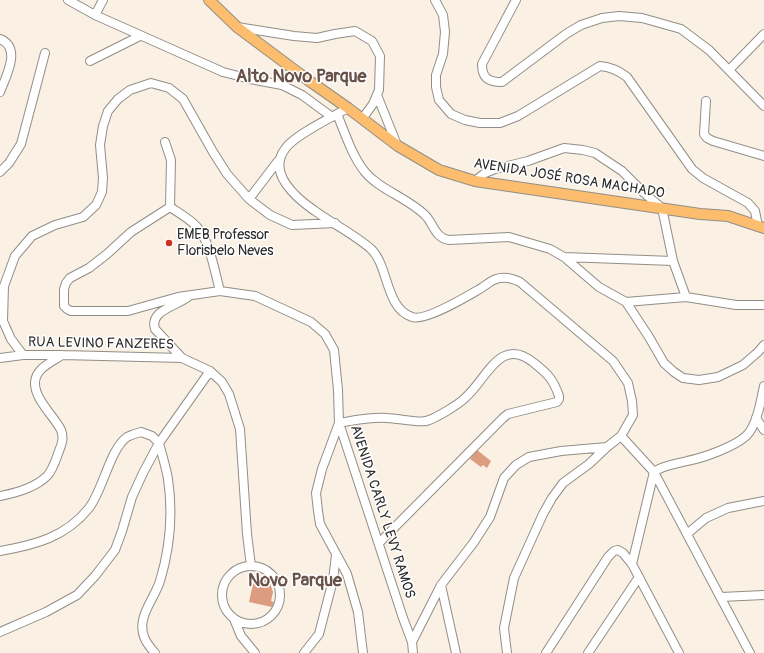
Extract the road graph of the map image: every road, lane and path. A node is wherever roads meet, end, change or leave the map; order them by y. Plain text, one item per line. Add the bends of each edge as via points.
1 (68, 0) edge
2 (103, 0) edge
3 (209, 0) edge
4 (435, 0) edge
5 (516, 0) edge
6 (95, 15) junction
7 (237, 26) junction
8 (764, 34) edge
9 (140, 36) junction
10 (0, 39) edge
11 (45, 53) dead end
12 (90, 61) dead end
13 (729, 70) junction
14 (0, 92) edge
15 (377, 95) junction
16 (706, 101) dead end
17 (764, 106) edge
18 (348, 108) junction
19 (334, 116) junction
20 (362, 119) junction
21 (165, 142) dead end
22 (398, 146) junction
23 (764, 156) edge
24 (278, 161) junction
25 (0, 172) edge
26 (475, 181) junction
27 (249, 199) junction
28 (170, 207) junction
29 (662, 208) junction
30 (336, 223) junction
31 (761, 227) edge
32 (564, 257) junction
33 (673, 261) junction
34 (220, 291) junction
35 (189, 295) junction
36 (686, 297) junction
37 (626, 302) junction
38 (764, 305) edge
39 (764, 345) edge
40 (24, 355) junction
41 (62, 355) junction
42 (0, 358) edge
43 (182, 358) junction
44 (210, 371) junction
45 (764, 386) edge
46 (756, 418) junction
47 (339, 423) junction
48 (764, 430) edge
49 (621, 436) junction
50 (159, 443) junction
51 (607, 447) junction
52 (654, 472) junction
53 (0, 496) edge
54 (764, 501) edge
55 (687, 534) junction
56 (379, 543) junction
57 (0, 551) edge
58 (336, 555) junction
59 (632, 564) junction
60 (251, 566) junction
61 (639, 577) junction
62 (440, 585) junction
63 (764, 595) edge
64 (721, 598) junction
65 (234, 619) junction
66 (0, 632) edge
67 (412, 642) junction
68 (674, 645) junction
69 (155, 653) edge
70 (255, 653) edge
71 (304, 653) edge
72 (363, 653) edge
73 (413, 653) edge
74 (456, 653) edge
75 (507, 653) edge
76 (546, 653) edge
77 (588, 653) edge
78 (669, 653) edge
79 (679, 653) edge
80 (750, 653) edge

1 - 6 street
2 - 6 street
3 - 7 main road, AVENIDA JOSÉ ROSA MACHADO
4 - 31 street via 442,15 445,32 436,87 439,100 451,114 480,123 500,123 518,116 600,66 611,67 628,76 692,169 748,203 755,211
5 - 13 street via 482,64 482,72 486,78 494,82 502,82 581,25 619,16 642,18 681,29 709,50
6 - 9 street
7 - 15 street via 317,38 355,31 372,42 380,56
7 - 18 main road, AVENIDA JOSÉ ROSA MACHADO
8 - 13 street
9 - 12 street
9 - 19 street via 224,72 282,85
10 - 14 street via 9,46 12,58
11 - 25 street via 21,144
13 - 17 street
15 - 20 street
15 - 22 street
16 - 23 street via 704,134 707,138
18 - 19 street
18 - 20 main road, AVENIDA JOSÉ ROSA MACHADO
19 - 24 street via 294,139
19 - 32 street via 365,172 415,206 429,220 439,237 449,240 509,237 550,249
20 - 22 main road, AVENIDA JOSÉ ROSA MACHADO
21 - 28 street via 170,160
22 - 26 main road, AVENIDA JOSÉ ROSA MACHADO via 439,170
24 - 27 street
24 - 30 street via 282,179 291,190 315,211
26 - 29 main road, AVENIDA JOSÉ ROSA MACHADO
26 - 29 street via 485,172 564,148 583,150 595,152 622,171
27 - 30 street via 270,215 292,225
27 - 40 street via 212,152 183,99 169,88 151,84 130,90 108,111 103,126 100,145 102,192 96,205 83,217 55,225 32,236 15,256 4,286 3,321 11,339
28 - 34 street via 199,229 207,244
28 - 35 street, AVENIDA CARLY LEVY RAMOS via 130,232 89,268 70,278 64,289 64,306 71,311 128,311
29 - 31 main road, AVENIDA JOSÉ ROSA MACHADO via 728,216
29 - 33 street
30 - 49 street via 371,249 378,258 397,306 413,318 429,316 496,279 510,278 520,282 613,361 628,383 633,415
32 - 33 street
32 - 37 street via 599,287
33 - 36 street
34 - 35 street, AVENIDA CARLY LEVY RAMOS
34 - 47 street, AVENIDA CARLY LEVY RAMOS via 255,296 311,322 324,334 334,350
35 - 43 street via 160,312 154,324 155,329
36 - 37 street
36 - 38 street via 736,305
37 - 39 street via 664,363 683,378 699,380 718,377 743,365
40 - 41 street, RUA LEVINO FANZERES
40 - 42 street, RUA LEVINO FANZERES
41 - 43 street, RUA LEVINO FANZERES
41 - 53 street via 37,373 35,383 38,396 61,430 63,440 57,458 48,475 32,487
43 - 44 street, RUA LEVINO FANZERES
44 - 50 street
44 - 60 street, RUA LEVINO FANZERES via 222,382 229,394 240,429
45 - 46 street
46 - 48 street
46 - 52 street via 747,436 732,445 700,458 665,466
47 - 56 street, AVENIDA CARLY LEVY RAMOS
47 - 56 street via 366,417 425,421 465,399 500,357 511,353 529,359 548,374 559,396 557,402 508,414 503,418
47 - 58 street via 316,493 320,524
49 - 51 street
49 - 52 street
50 - 57 street via 152,436 141,432 127,437 114,454 89,507 65,530 44,541
50 - 66 street via 132,497 115,550 95,576 77,595
50 - 69 street via 168,478 168,547 160,583 143,620 146,643
51 - 62 street via 529,457 516,465 504,478 490,517
51 - 75 street via 564,483 543,514 514,578 504,628
52 - 55 street
52 - 59 street
54 - 55 street via 728,508 706,518
55 - 64 street
56 - 67 street, AVENIDA CARLY LEVY RAMOS
58 - 71 street via 333,580 319,634
58 - 72 street via 347,574 358,612
59 - 61 street
59 - 76 street via 618,550 608,556
60 - 65 street via 233,572 222,588 224,607
60 - 65 street via 261,567 276,579 280,598 277,607 264,621 246,624
61 - 68 street
61 - 77 street
62 - 67 street
62 - 74 street
63 - 64 street
64 - 80 street
65 - 70 street via 241,636
67 - 73 street, AVENIDA CARLY LEVY RAMOS
68 - 78 street
68 - 79 street

